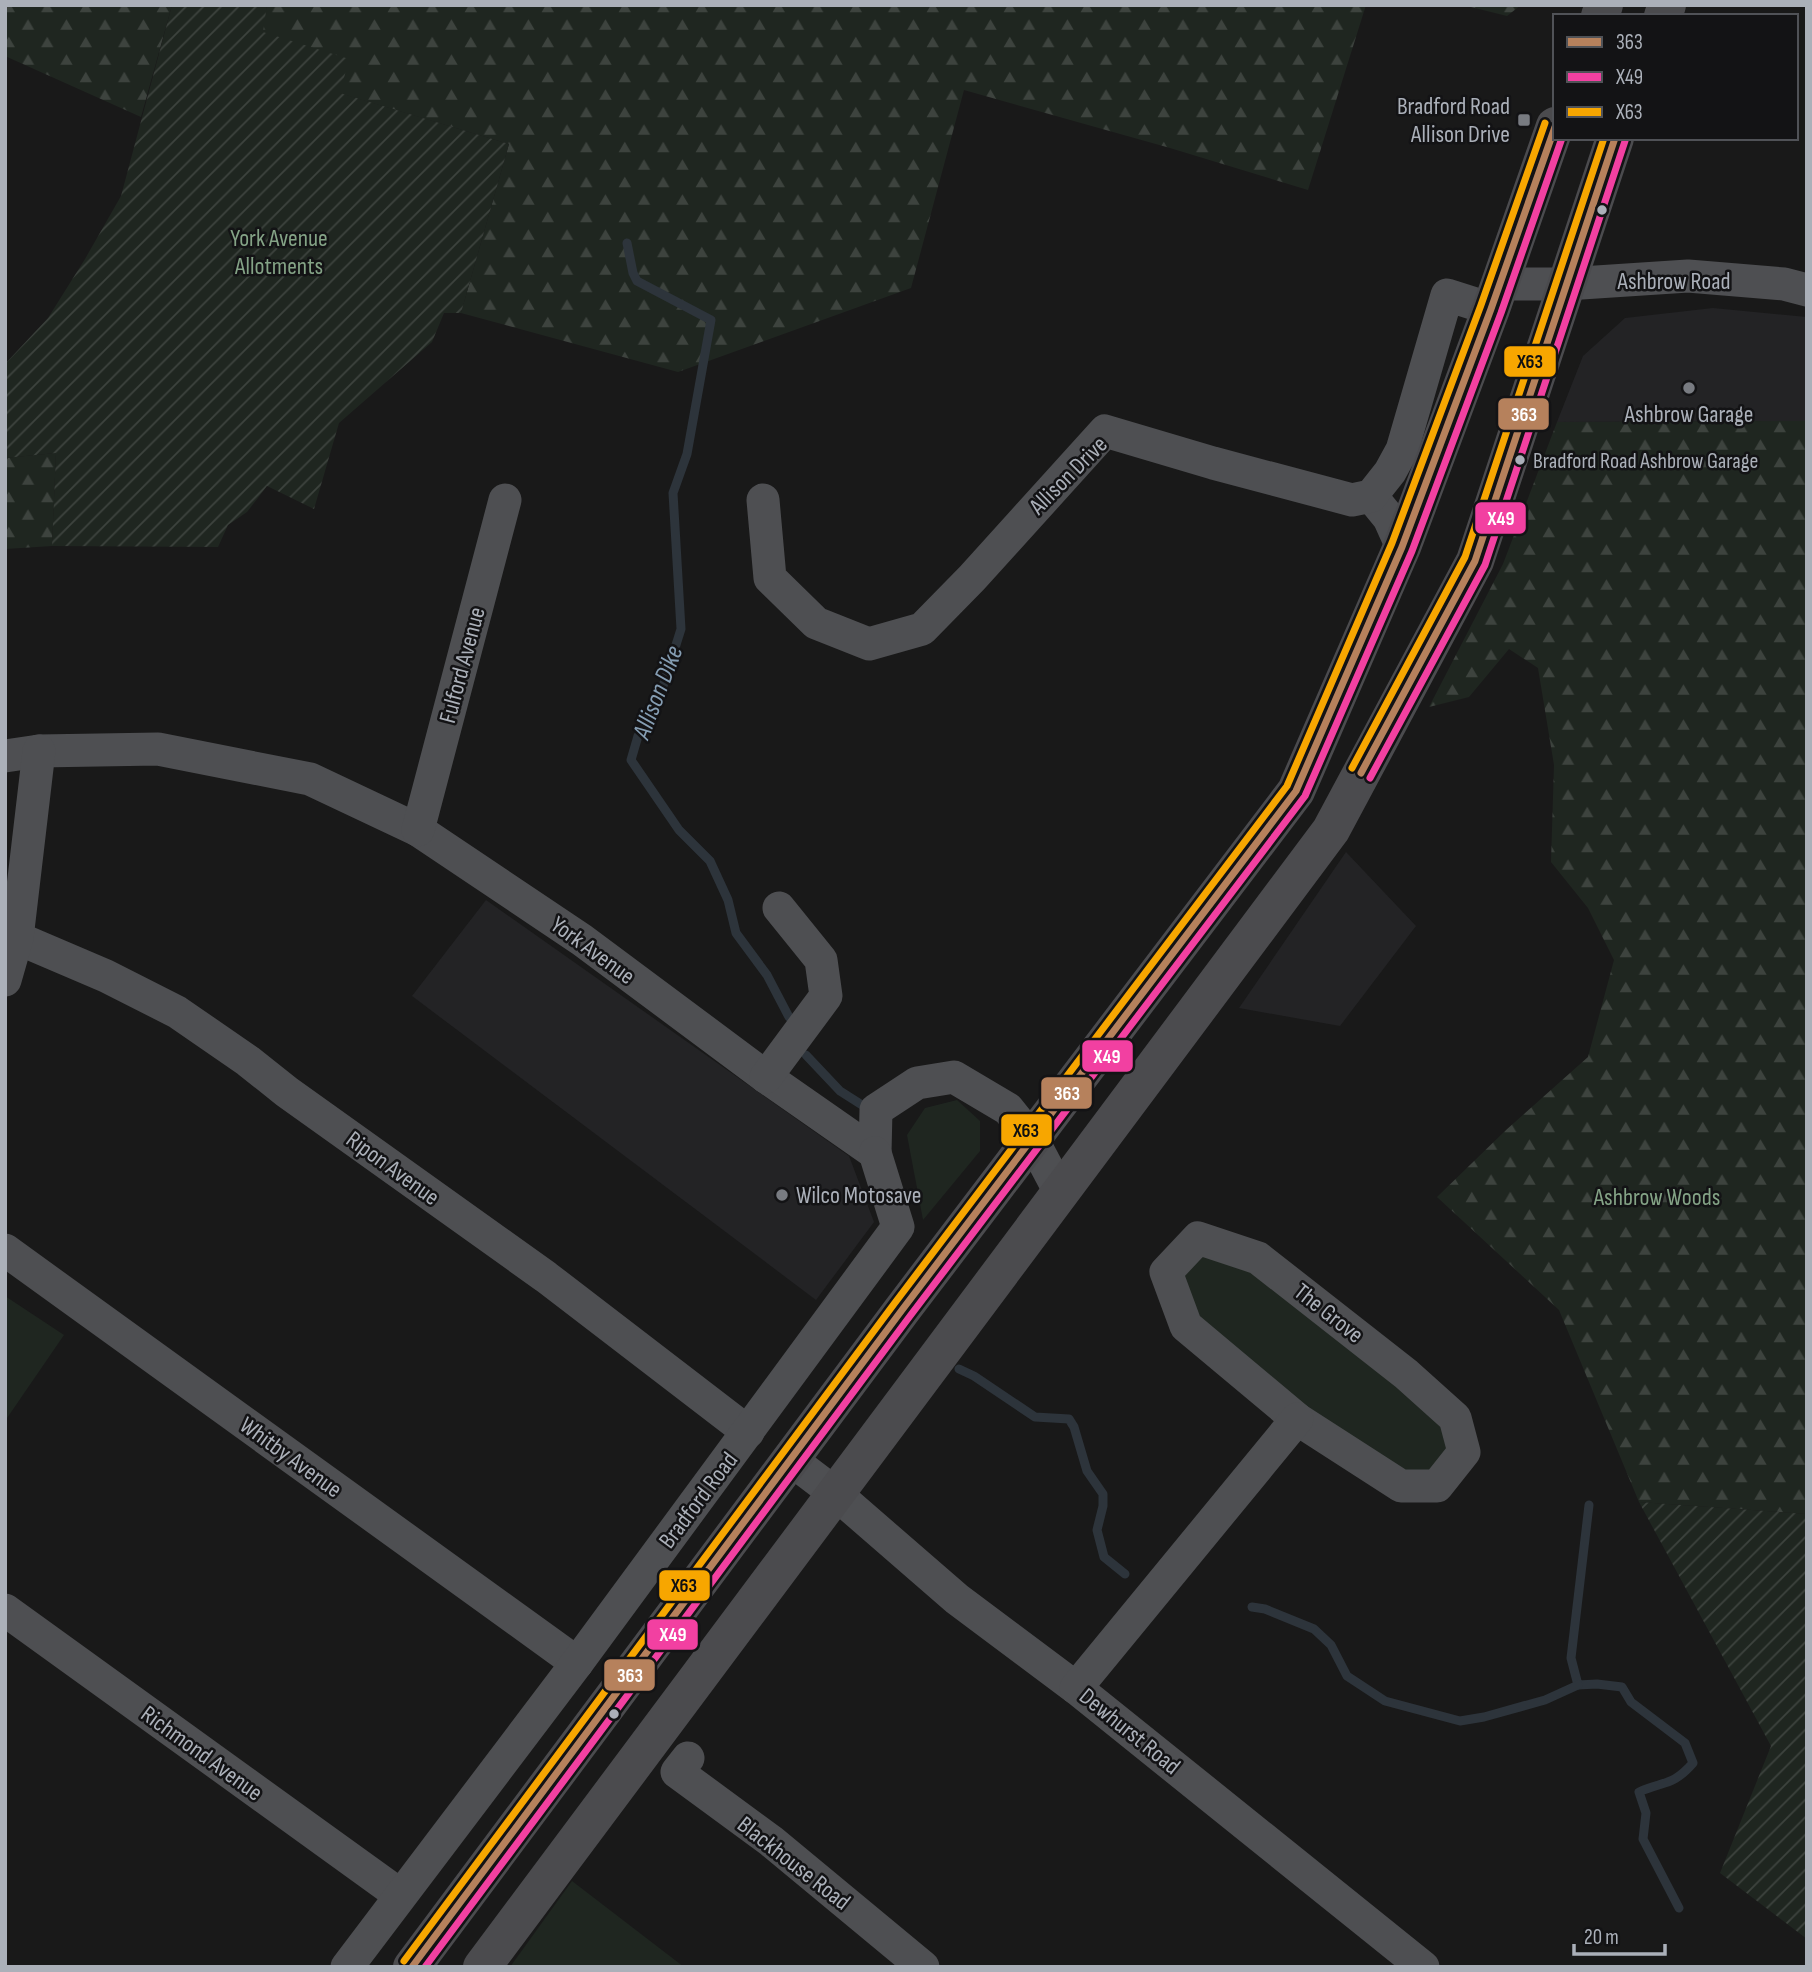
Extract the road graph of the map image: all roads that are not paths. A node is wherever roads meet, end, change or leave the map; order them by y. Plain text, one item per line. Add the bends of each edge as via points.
1 (1553, 132) edge
2 (1614, 140) edge
3 (1566, 284) junction
4 (1807, 290) edge
5 (1495, 296) junction
6 (1371, 496) junction
7 (505, 500) dead end
8 (763, 500) dead end
9 (1402, 548) junction
10 (39, 751) junction
11 (5, 756) edge
12 (418, 830) junction
13 (779, 908) dead end
14 (17, 938) junction
15 (5, 980) edge
16 (766, 1077) junction
17 (1032, 1139) junction
18 (875, 1153) junction
19 (1061, 1194) junction
20 (5, 1250) edge
21 (1297, 1419) junction
22 (748, 1432) junction
23 (790, 1459) junction
24 (836, 1494) junction
25 (5, 1610) edge
26 (577, 1663) junction
27 (1076, 1688) junction
28 (688, 1758) dead end
29 (400, 1895) junction
30 (347, 1967) edge
31 (412, 1967) edge
32 (482, 1967) edge
33 (923, 1967) edge
34 (1423, 1967) edge

1 - 5 main road, Bradford Road
2 - 3 main road
3 - 4 street, Ashbrow Road via 1688,276
3 - 5 street, Ashbrow Road
3 - 19 main road via 1475,561 1331,830
5 - 6 street via 1447,295 1402,450
5 - 9 main road, Bradford Road
6 - 8 street, Allison Drive via 1352,500 1105,431 922,629 869,644 816,623 770,578
6 - 9 street via 1389,518
7 - 12 street, Fulford Avenue
9 - 17 main road, Bradford Road via 1296,791
10 - 11 street, York Avenue
10 - 12 street, York Avenue via 158,749 310,779
10 - 14 street
12 - 16 street, York Avenue via 582,940
13 - 16 street via 821,960 826,996
14 - 15 street
14 - 22 street, Ripon Avenue via 177,1012 546,1277
16 - 18 street, York Avenue
17 - 18 street via 1008,1109 954,1077 917,1083 876,1111
17 - 19 street
17 - 23 main road, Bradford Road
18 - 22 street, Bradford Road via 898,1227
19 - 24 main road
20 - 26 street, Whitby Avenue
21 - 21 street, The Grove via 1186,1326 1166,1272 1198,1238 1258,1258 1406,1374 1455,1418 1464,1452 1437,1486 1401,1486
21 - 27 street
22 - 26 street, Bradford Road
23 - 24 street, Dewhurst Road
23 - 31 main road, Bradford Road
24 - 27 street, Dewhurst Road via 957,1599
24 - 32 main road
25 - 29 street, Richmond Avenue
26 - 29 street, Bradford Road
27 - 34 street, Dewhurst Road
28 - 33 street, Blackhouse Road via 677,1772 771,1841
29 - 30 street, Bradford Road

